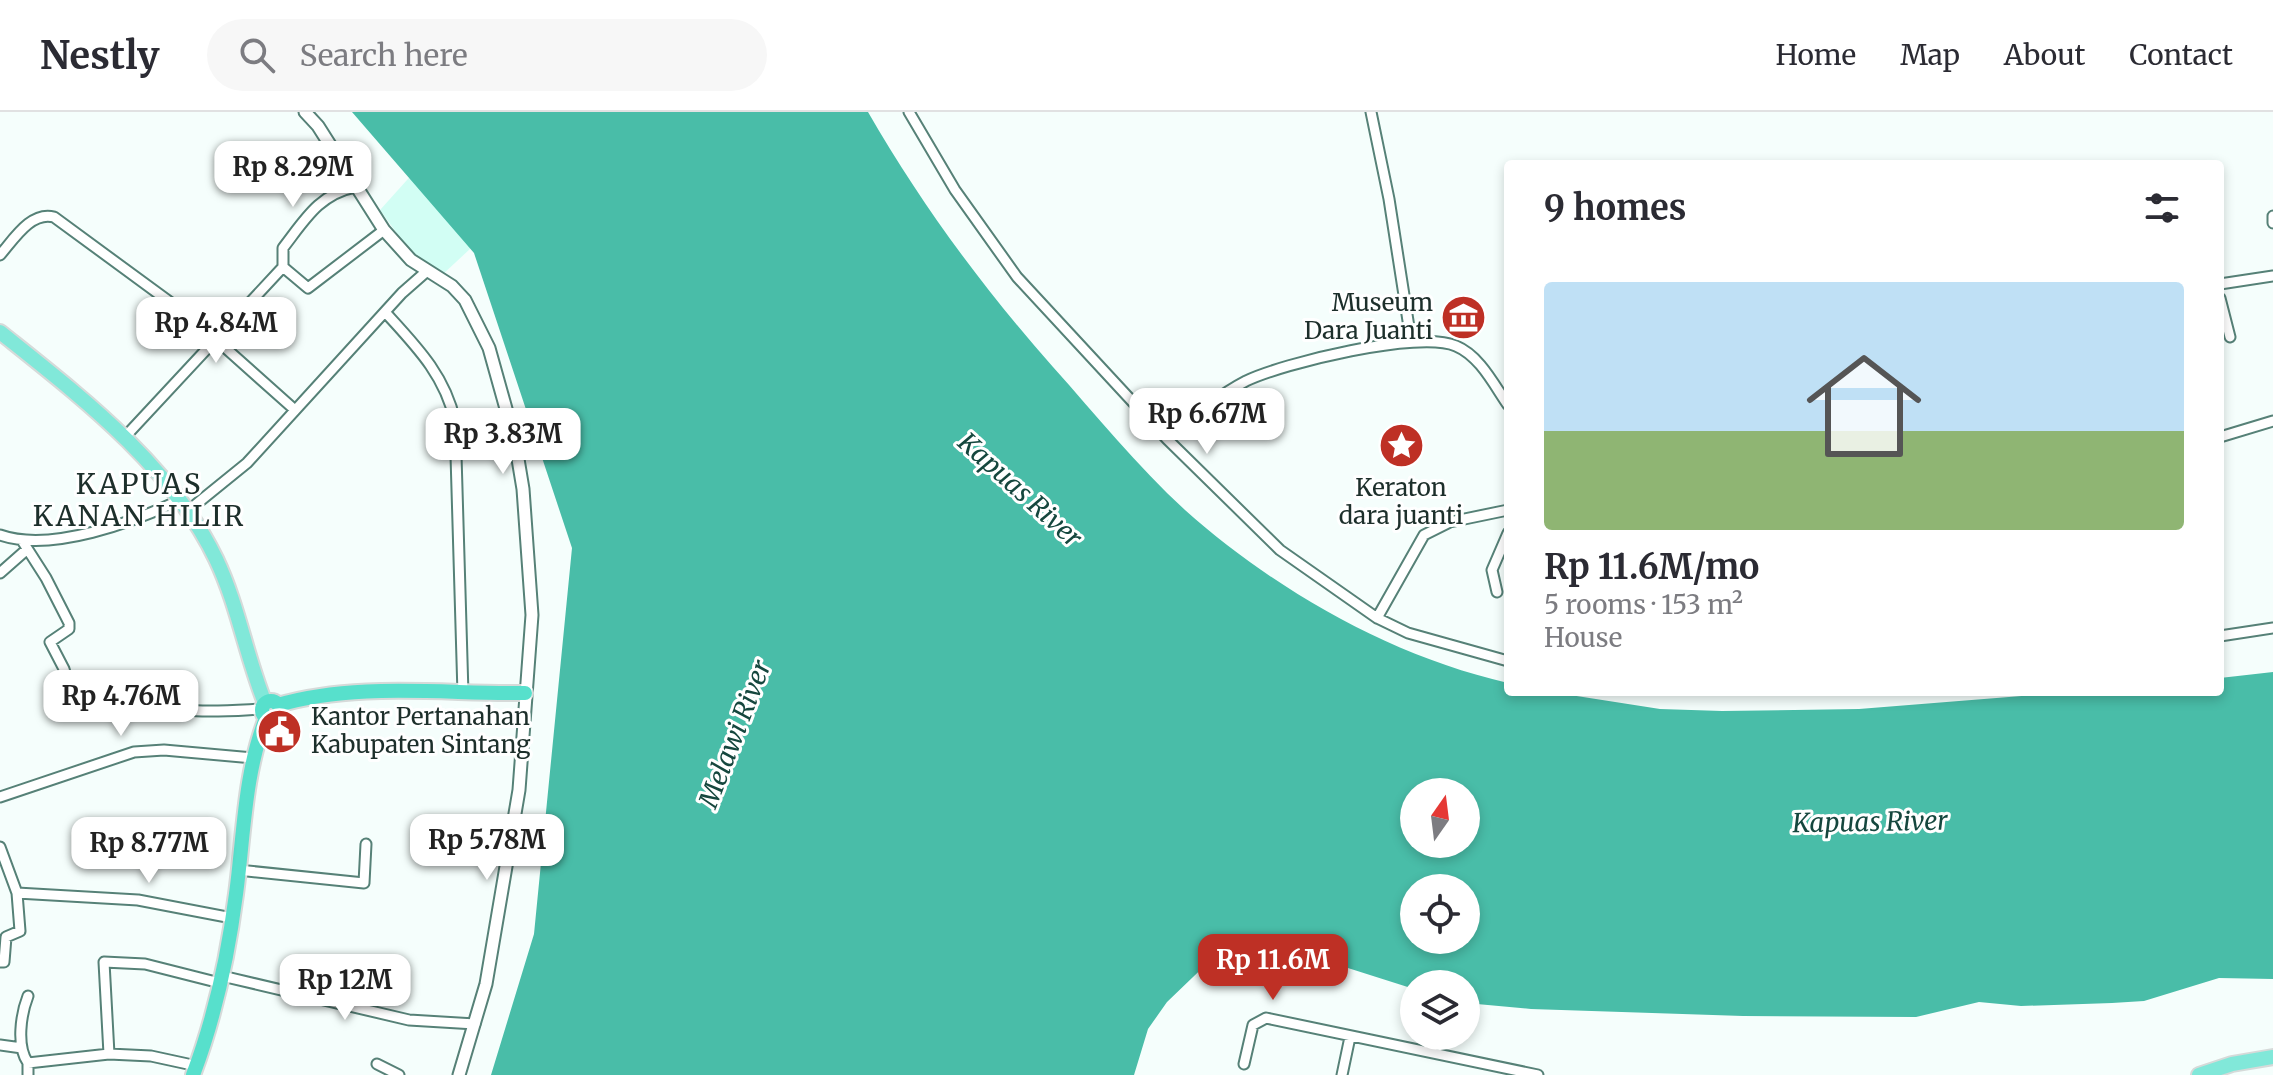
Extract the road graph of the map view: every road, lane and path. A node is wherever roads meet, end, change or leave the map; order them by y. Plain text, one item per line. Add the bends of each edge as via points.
1 (305, 112) edge
2 (909, 112) edge
3 (1371, 112) edge
4 (352, 182) junction
5 (2273, 216) edge
6 (2273, 223) edge
7 (384, 230) junction
8 (0, 255) edge
9 (283, 267) junction
10 (427, 271) junction
11 (2273, 276) edge
12 (2224, 283) edge
13 (385, 312) junction
14 (2224, 314) edge
15 (0, 332) edge
16 (2230, 337) dead end
17 (217, 340) junction
18 (1411, 340) junction
19 (1504, 400) edge
20 (295, 410) junction
21 (2273, 421) edge
22 (2224, 436) edge
23 (123, 439) junction
24 (1167, 439) junction
25 (185, 504) junction
26 (1504, 511) edge
27 (0, 535) edge
28 (1504, 542) edge
29 (24, 547) junction
30 (1504, 557) edge
31 (1497, 558) junction
32 (0, 573) edge
33 (1497, 592) dead end
34 (1377, 618) junction
35 (2273, 628) edge
36 (2224, 635) edge
37 (1504, 660) edge
38 (155, 683) dead end
39 (525, 693) junction
40 (463, 694) junction
41 (74, 703) dead end
42 (268, 709) junction
43 (253, 758) junction
44 (0, 797) edge
45 (366, 844) dead end
46 (0, 847) edge
47 (238, 870) junction
48 (17, 893) junction
49 (232, 918) junction
50 (0, 962) edge
51 (221, 980) junction
52 (28, 996) dead end
53 (475, 1024) junction
54 (1350, 1037) junction
55 (0, 1045) edge
56 (22, 1048) junction
57 (109, 1054) junction
58 (2273, 1057) edge
59 (28, 1063) junction
60 (377, 1064) dead end
61 (1244, 1064) dead end
62 (2234, 1069) edge
63 (195, 1070) edge
64 (28, 1075) edge
65 (399, 1075) edge
66 (459, 1075) edge
67 (1342, 1075) edge
68 (1538, 1075) edge
69 (2199, 1075) edge

1 - 4 street
2 - 24 street via 955,190 1017,277
3 - 18 street
4 - 7 street
4 - 9 street via 322,199 283,248
5 - 6 street
7 - 9 street via 308,288
7 - 10 street
8 - 17 street via 30,222 49,215
9 - 17 street
10 - 13 street
10 - 39 street via 452,286 477,323 515,441 527,522 532,615
11 - 12 street
13 - 20 street
13 - 40 street via 434,369 455,421
14 - 16 street
15 - 23 main road
17 - 20 street
17 - 23 street
18 - 19 street via 1445,343 1468,353
18 - 24 street via 1249,380
20 - 25 street via 236,474
21 - 22 street
23 - 25 main road
24 - 34 street via 1280,550
25 - 29 street
25 - 42 main road via 217,561
26 - 34 street via 1450,522 1424,535
27 - 29 street
28 - 31 street
29 - 32 street
29 - 41 street via 69,623 69,629 50,644
30 - 31 street
31 - 33 street via 1491,575
34 - 37 street via 1408,633
35 - 36 street
38 - 42 street via 154,699 166,705 215,711
39 - 40 highway
39 - 53 street via 519,790
40 - 42 highway via 312,696
42 - 43 highway
43 - 44 street via 134,752
43 - 47 highway
45 - 47 street via 364,883
46 - 48 street
47 - 49 highway
48 - 49 street via 138,900
48 - 50 street via 20,931 6,937
49 - 51 highway
51 - 53 street via 409,1020
51 - 57 street via 145,964 104,962
51 - 63 highway
52 - 56 street
53 - 66 street
54 - 61 street via 1259,1020 1251,1031
54 - 67 street
54 - 68 street
55 - 56 street
56 - 59 street
57 - 59 street
57 - 63 street via 148,1056
58 - 62 main road
59 - 64 street
60 - 65 street
62 - 69 main road

